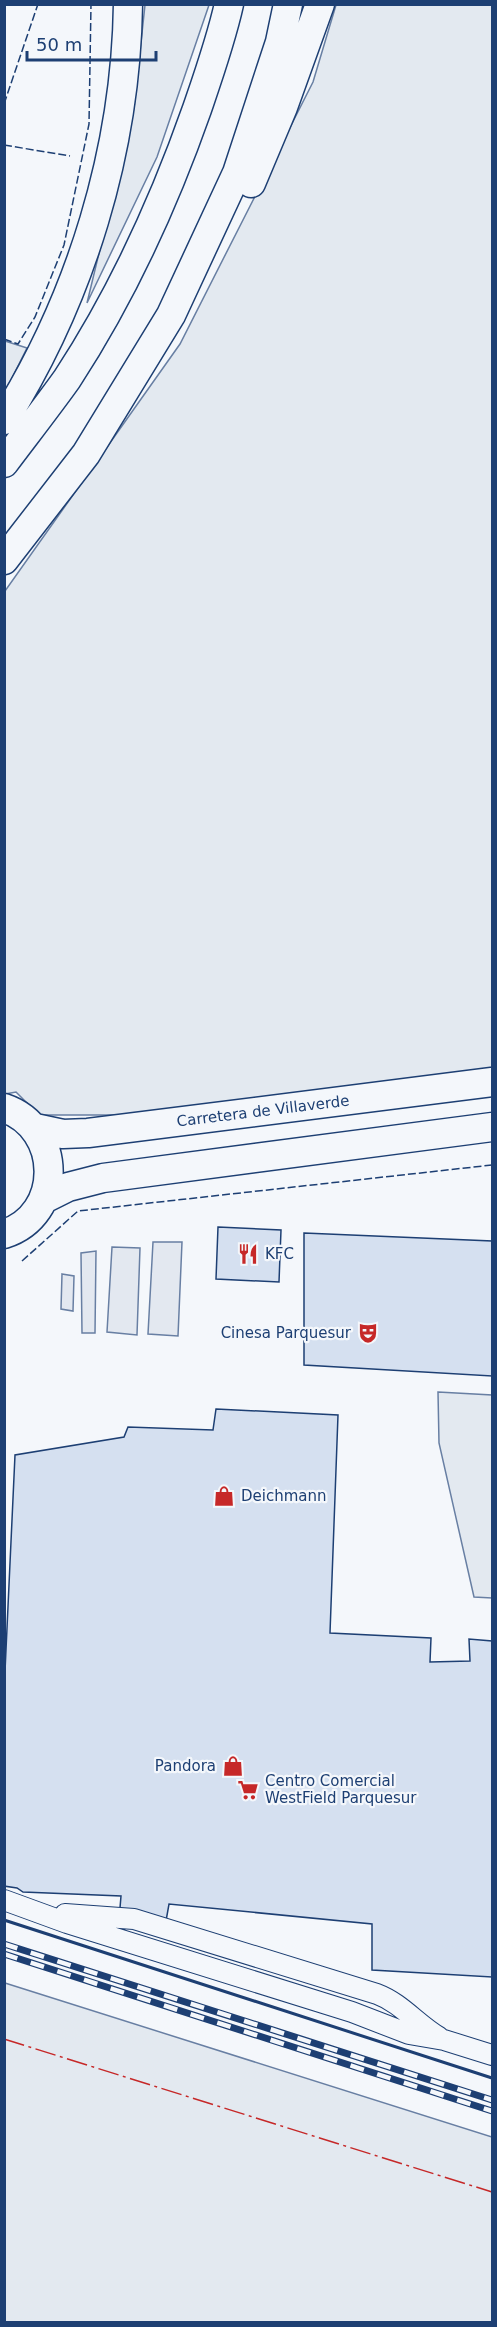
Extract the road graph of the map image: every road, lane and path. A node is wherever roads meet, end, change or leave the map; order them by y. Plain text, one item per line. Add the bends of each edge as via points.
1 (128, 4) edge
2 (229, 4) edge
3 (288, 4) edge
4 (320, 4) edge
5 (171, 315) junction
6 (4, 420) edge
7 (4, 463) edge
8 (4, 560) edge
9 (492, 1082) edge
10 (4, 1108) edge
11 (492, 1127) edge
12 (35, 1128) junction
13 (44, 1199) junction
14 (6, 1235) edge
15 (4, 1900) edge
16 (33, 1909) junction
17 (444, 2040) junction
18 (492, 2055) edge

1 - 6 highway via 121,95 97,210 57,323
2 - 7 highway via 222,36 154,220 67,378
3 - 5 highway via 280,42 237,172
4 - 5 highway via 243,204
5 - 8 highway via 86,454
9 - 12 highway, Carretera de Villaverde via 88,1133 63,1134
10 - 12 highway
11 - 13 highway via 103,1178 68,1187
12 - 13 highway via 49,1166
13 - 14 highway via 27,1221
15 - 16 street
16 - 17 street via 409,2034
16 - 17 street via 134,1919 377,1994 396,2003 426,2030
17 - 18 street

